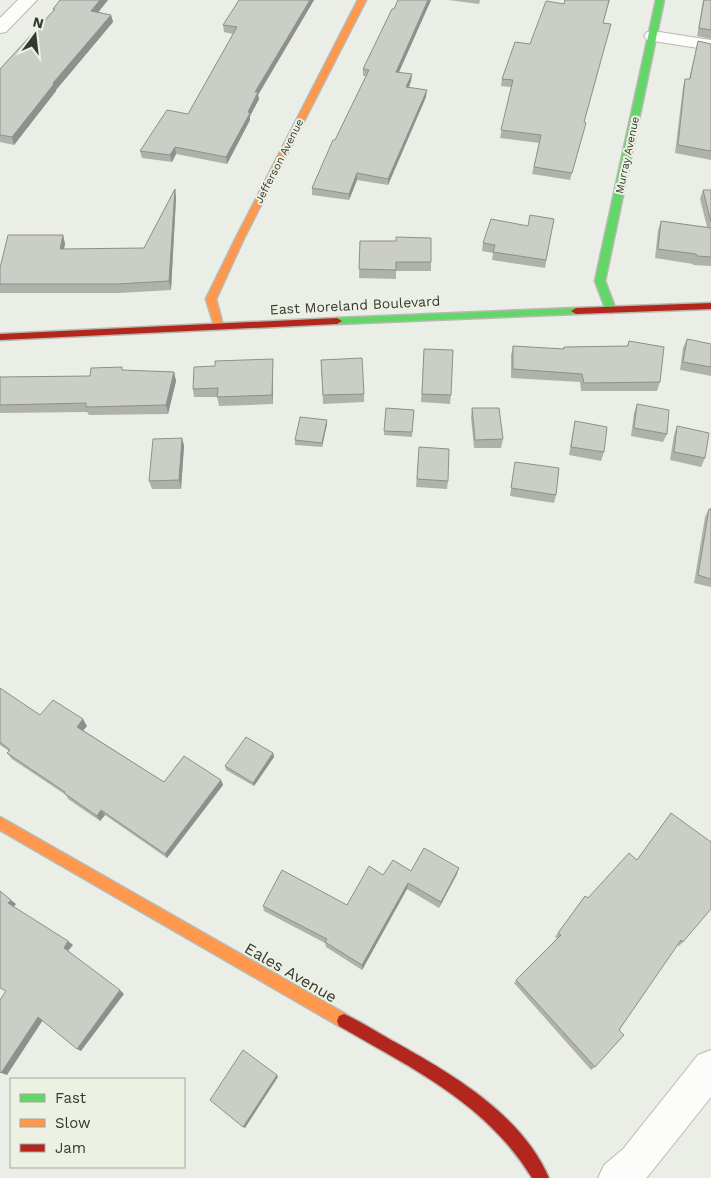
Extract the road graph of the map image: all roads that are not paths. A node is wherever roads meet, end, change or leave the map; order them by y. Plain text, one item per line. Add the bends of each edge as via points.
1 (28, 0) edge
2 (362, 0) edge
3 (660, 0) edge
4 (0, 28) edge
5 (653, 36) junction
6 (711, 45) edge
7 (711, 306) edge
8 (611, 310) junction
9 (218, 326) junction
10 (0, 337) edge
11 (0, 823) edge
12 (711, 1068) edge
13 (541, 1178) edge
14 (617, 1178) edge

1 - 4 street
2 - 9 street, Jefferson Avenue via 211,299
3 - 5 street, Murray Avenue
5 - 6 street
5 - 8 street, Murray Avenue via 600,281
7 - 8 street, East Moreland Boulevard
8 - 9 street, East Moreland Boulevard
9 - 10 street, East Moreland Boulevard
11 - 13 street, Eales Avenue via 447,1081 494,1116 531,1158
12 - 14 street via 636,1162

